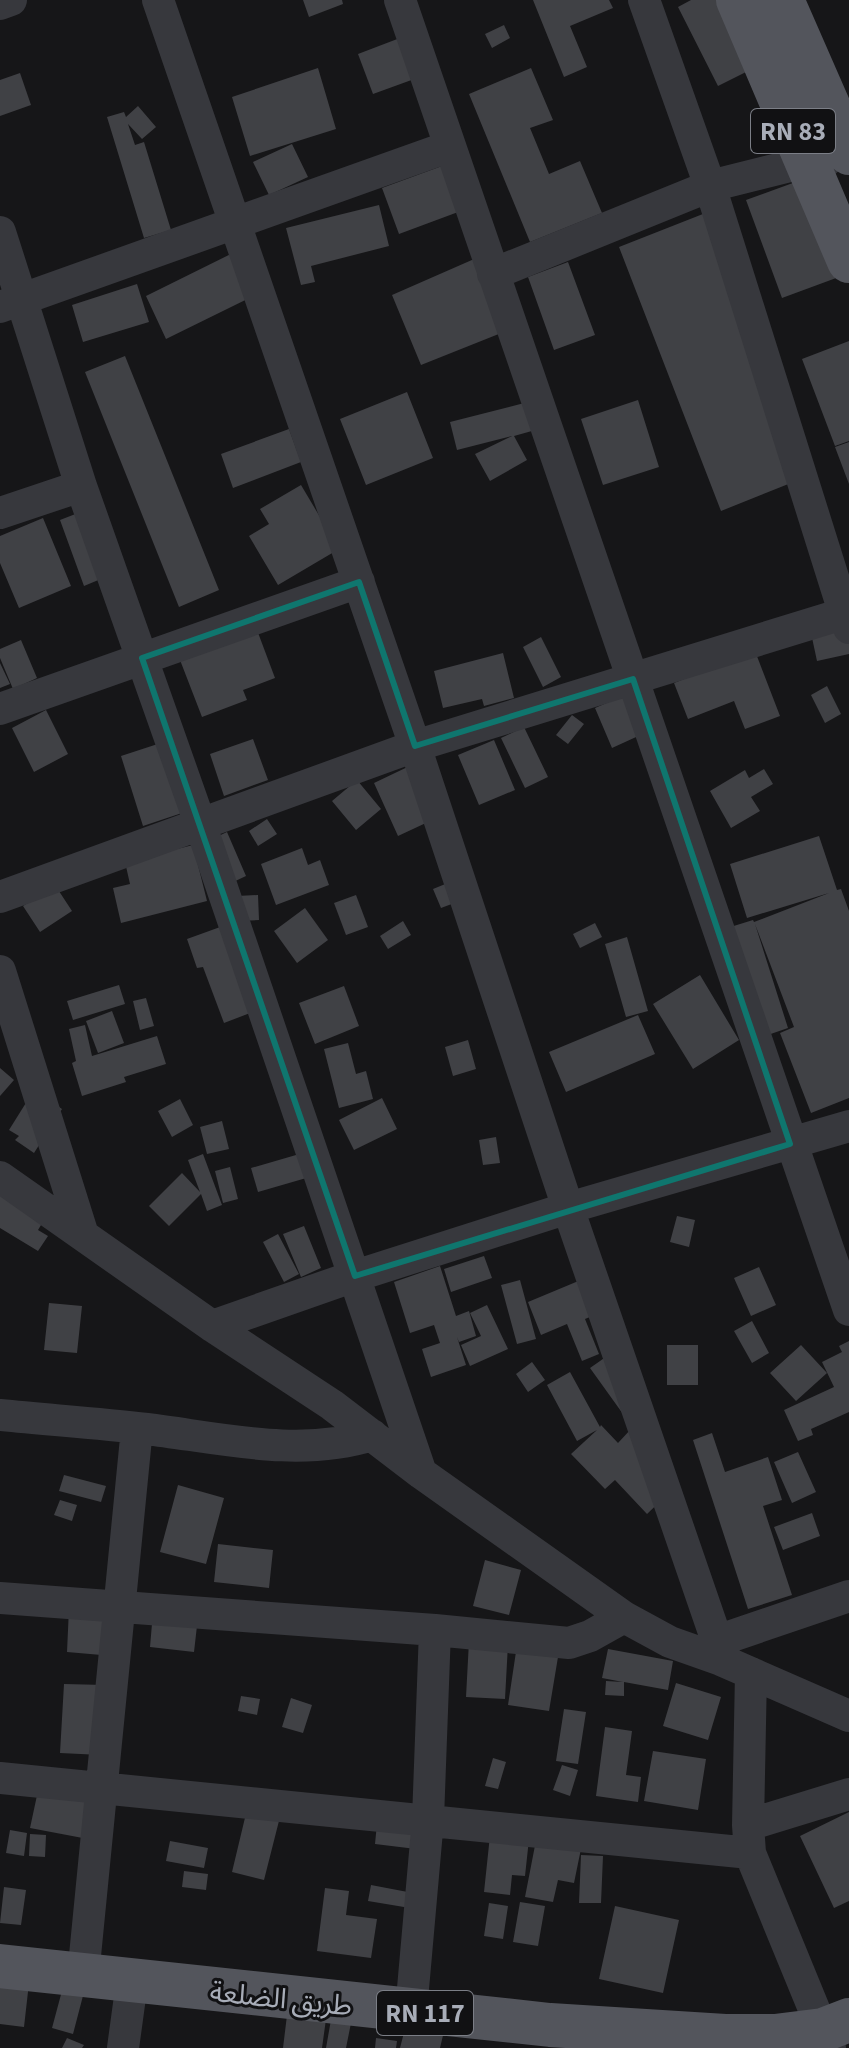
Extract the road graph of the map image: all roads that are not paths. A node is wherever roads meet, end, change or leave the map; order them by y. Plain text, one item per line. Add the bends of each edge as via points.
1 (11, 0) edge
2 (158, 0) edge
3 (400, 0) edge
4 (644, 0) edge
5 (738, 0) edge
6 (782, 0) edge
7 (0, 4) edge
8 (448, 147) junction
9 (849, 153) edge
10 (849, 161) edge
11 (806, 162) junction
12 (710, 186) junction
13 (235, 224) junction
14 (0, 232) edge
15 (849, 261) edge
16 (493, 274) junction
17 (11, 303) edge
18 (81, 486) junction
19 (0, 513) edge
20 (359, 582) junction
21 (847, 618) edge
22 (142, 658) junction
23 (633, 679) junction
24 (0, 709) edge
25 (415, 746) junction
26 (200, 823) junction
27 (0, 897) edge
28 (0, 971) edge
29 (849, 1126) edge
30 (790, 1144) junction
31 (0, 1177) edge
32 (568, 1208) junction
33 (83, 1235) junction
34 (355, 1276) junction
35 (849, 1310) edge
36 (212, 1326) junction
37 (0, 1415) edge
38 (137, 1428) junction
39 (372, 1435) junction
40 (421, 1473) junction
41 (849, 1596) edge
42 (0, 1598) edge
43 (121, 1608) junction
44 (624, 1617) junction
45 (435, 1630) junction
46 (719, 1650) junction
47 (751, 1673) junction
48 (849, 1716) edge
49 (0, 1778) edge
50 (102, 1788) junction
51 (849, 1794) edge
52 (428, 1819) junction
53 (749, 1839) junction
54 (0, 1966) edge
55 (83, 1976) junction
56 (132, 1982) junction
57 (411, 2011) junction
58 (834, 2033) edge
59 (549, 2037) edge
60 (724, 2042) edge
61 (123, 2048) edge

1 - 7 street
2 - 13 street
3 - 8 street
4 - 12 street
5 - 11 main road, RN 83
6 - 9 main road, RN 83
8 - 13 street
8 - 16 street
10 - 11 street
11 - 12 street
11 - 15 main road, RN 83
12 - 16 street
12 - 21 street
13 - 17 street
13 - 20 street
14 - 17 street
16 - 23 street
17 - 18 street
18 - 19 street
18 - 22 street
20 - 22 street
20 - 25 street
21 - 23 street
22 - 24 street
22 - 26 street
23 - 25 street
23 - 30 street
25 - 26 street
25 - 32 street
26 - 27 street
26 - 34 street
28 - 33 street
29 - 30 street
30 - 32 street
30 - 35 street
31 - 33 street
32 - 34 street
32 - 46 street
33 - 36 street
34 - 36 street
34 - 40 street
36 - 39 street
37 - 38 street
38 - 39 street via 317,1446
38 - 43 street
39 - 40 street
40 - 44 street
41 - 46 street
42 - 43 street
43 - 45 street
43 - 50 street
44 - 45 street via 569,1643
44 - 46 street via 670,1642
45 - 52 street
46 - 47 street
47 - 48 street
47 - 53 street
49 - 50 street
50 - 52 street
50 - 55 street
51 - 53 street
52 - 53 street
52 - 57 street
53 - 58 street
54 - 55 main road, طريق الضلعة / RN 117
55 - 56 main road, طريق الضلعة / RN 117
56 - 57 main road, طريق الضلعة / RN 117
56 - 61 street
57 - 59 main road, طريق الضلعة / RN 117
58 - 60 main road, طريق الضلعة / RN 117
59 - 60 main road, طريق الضلعة / RN 117

